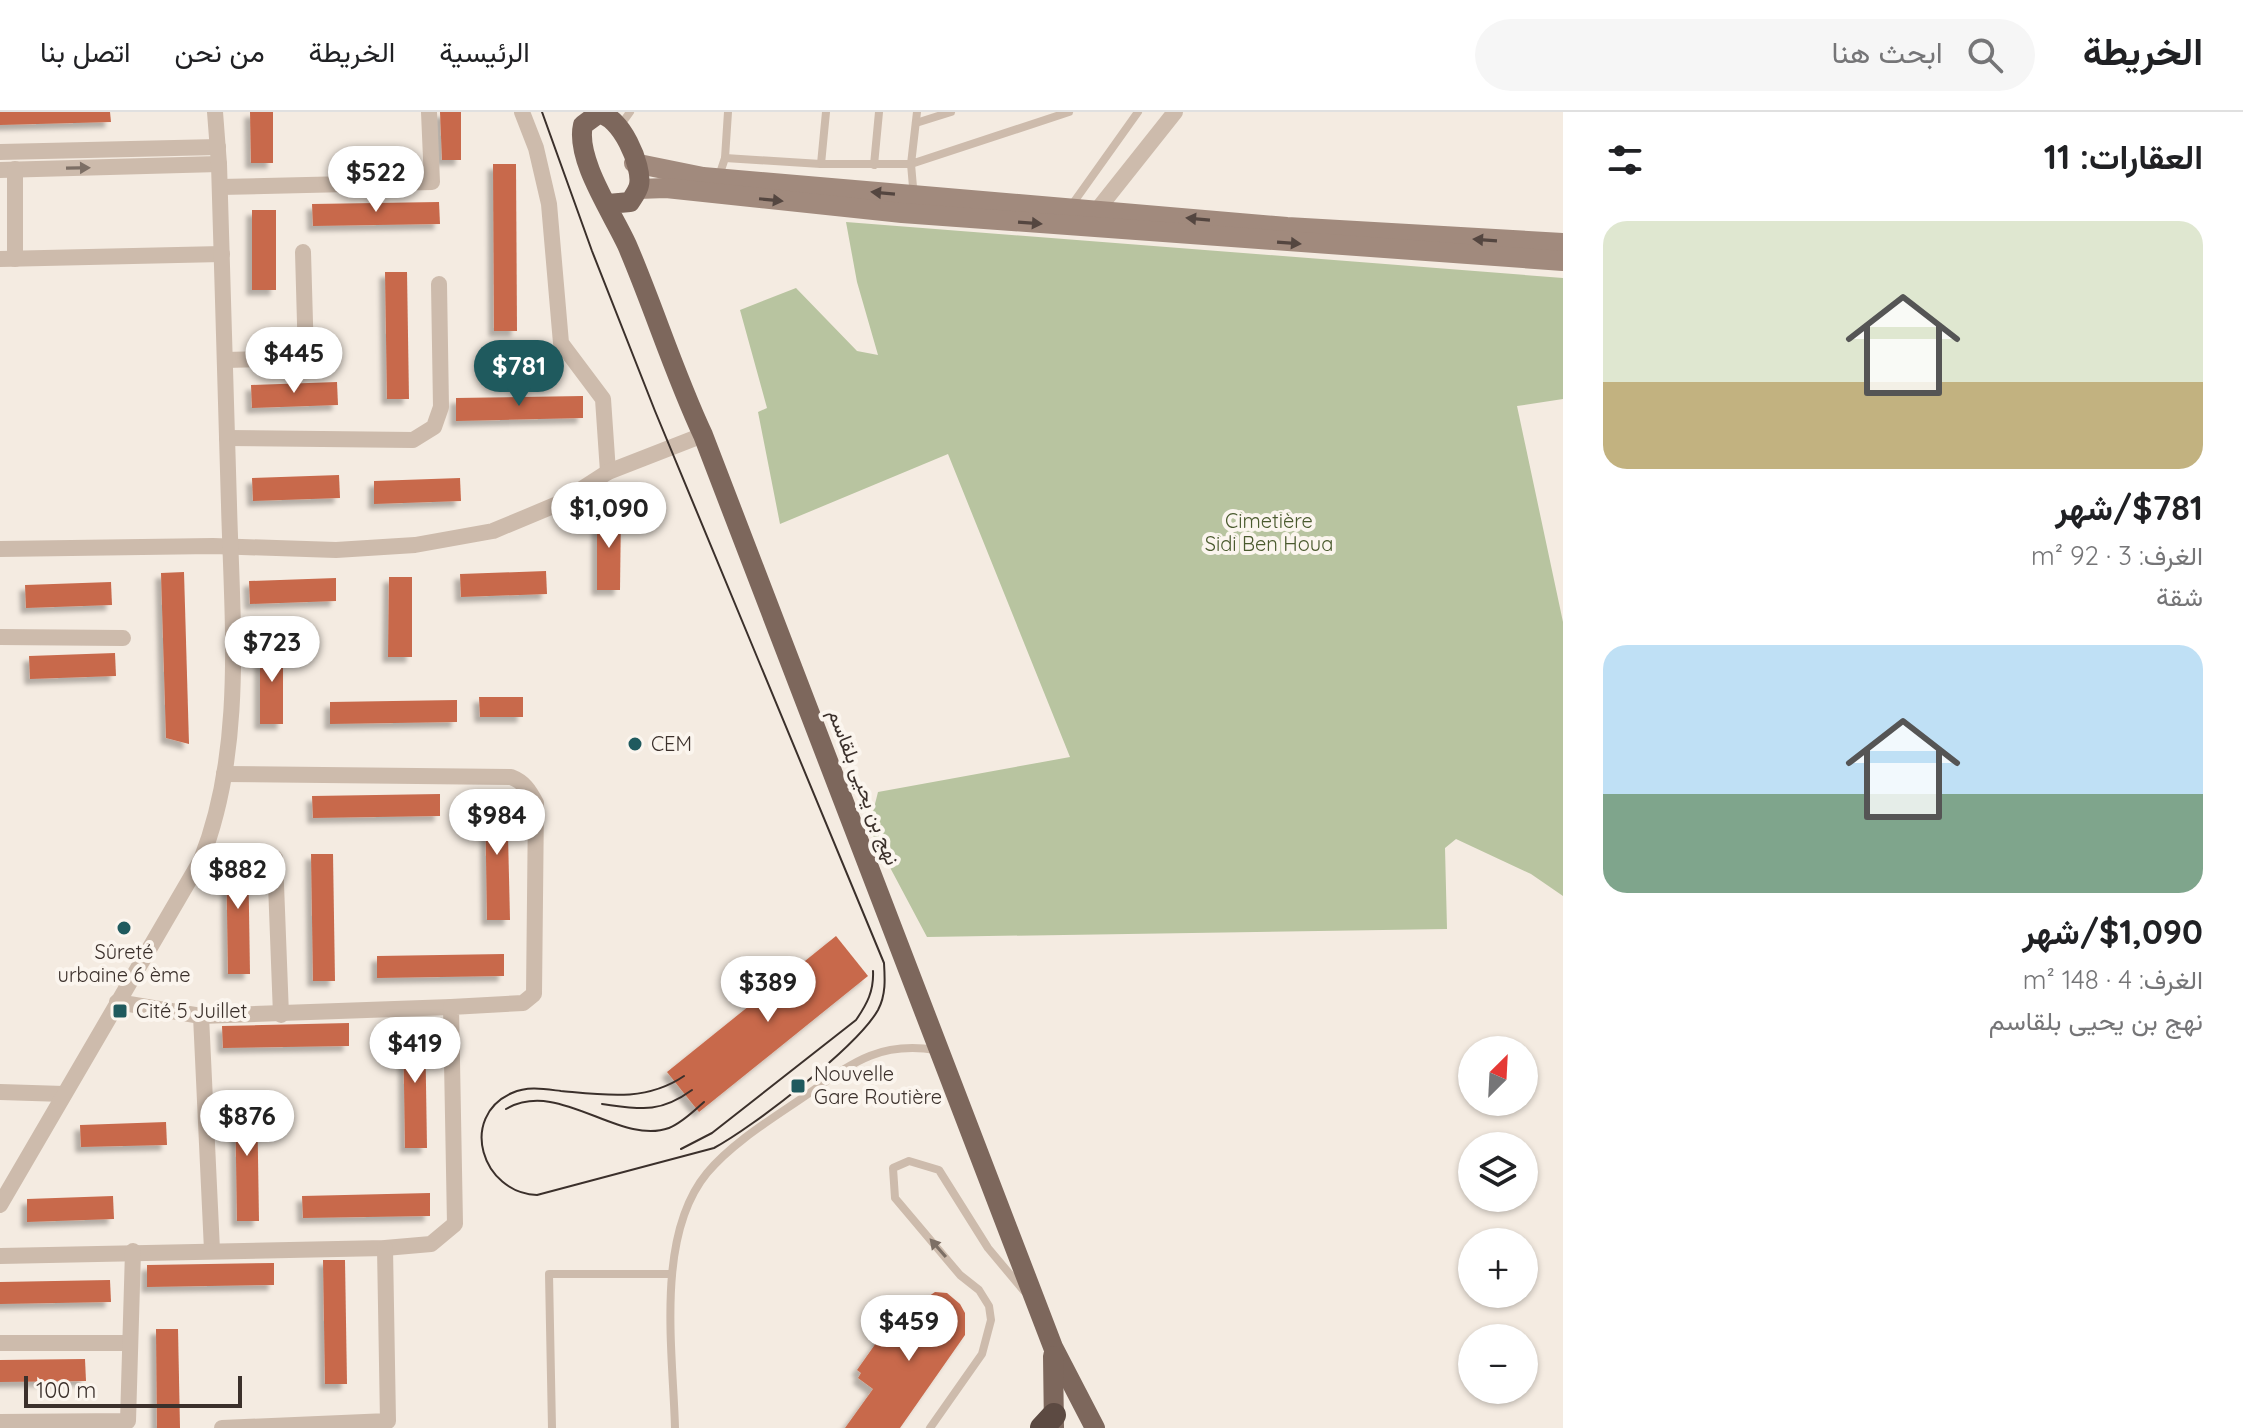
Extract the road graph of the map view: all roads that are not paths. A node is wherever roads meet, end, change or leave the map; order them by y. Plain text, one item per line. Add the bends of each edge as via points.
1 (215, 112) edge
2 (429, 112) edge
3 (522, 112) edge
4 (728, 112) edge
5 (826, 112) edge
6 (879, 112) edge
7 (917, 112) edge
8 (951, 112) edge
9 (1069, 112) edge
10 (1138, 112) edge
11 (1175, 112) edge
12 (614, 116) edge
13 (580, 119) edge
14 (916, 123) junction
15 (218, 147) junction
16 (0, 152) edge
17 (725, 158) junction
18 (634, 163) junction
19 (219, 164) junction
20 (821, 164) junction
21 (911, 164) junction
22 (874, 165) junction
23 (8, 169) edge
24 (718, 179) junction
25 (220, 187) junction
26 (634, 196) junction
27 (920, 196) junction
28 (608, 204) junction
29 (1067, 217) junction
30 (1095, 218) junction
31 (1563, 243) edge
32 (627, 246) junction
33 (303, 252) dead end
34 (222, 254) junction
35 (7, 259) edge
36 (1563, 261) edge
37 (439, 284) dead end
38 (225, 360) junction
39 (703, 435) junction
40 (227, 438) junction
41 (608, 472) junction
42 (230, 547) junction
43 (0, 549) edge
44 (0, 637) edge
45 (123, 638) dead end
46 (224, 774) junction
47 (275, 858) dead end
48 (117, 1002) junction
49 (451, 1007) junction
50 (281, 1015) junction
51 (201, 1016) junction
52 (940, 1050) junction
53 (0, 1092) edge
54 (64, 1094) junction
55 (7, 1179) edge
56 (0, 1205) edge
57 (385, 1248) junction
58 (212, 1250) junction
59 (133, 1251) junction
60 (0, 1256) edge
61 (672, 1274) junction
62 (1039, 1307) junction
63 (0, 1343) edge
64 (130, 1343) junction
65 (1053, 1347) junction
66 (0, 1422) edge
67 (1050, 1424) edge
68 (129, 1425) edge
69 (222, 1428) edge
70 (552, 1428) edge
71 (675, 1428) edge
72 (930, 1428) edge
73 (1095, 1428) edge

1 - 15 street
2 - 25 street via 432,182
3 - 41 street via 549,204 561,343 603,399
4 - 17 lane
5 - 20 lane
6 - 22 lane
7 - 14 lane
8 - 14 lane
9 - 21 lane
10 - 29 lane
11 - 30 street
12 - 13 main road
12 - 18 main road, نهج بن يحيى بلقاسم
13 - 28 main road, نهج بن يحيى بلقاسم via 581,139 600,196
14 - 21 lane
15 - 16 street
15 - 19 street
17 - 20 lane
17 - 24 lane
18 - 24 main road
18 - 26 main road, نهج بن يحيى بلقاسم via 639,176
23 -> 19 street
19 - 25 street
20 - 22 lane
21 - 22 lane
21 - 27 lane via 913,187
23 - 35 street
27 -> 24 main road
25 - 34 street
26 - 28 main road
26 -> 29 main road via 666,188
26 - 32 main road, نهج بن يحيى بلقاسم
27 - 29 main road
28 - 32 main road, نهج بن يحيى بلقاسم
29 - 30 main road
31 -> 30 main road
30 -> 36 main road
32 - 39 main road, نهج بن يحيى بلقاسم
33 - 38 street via 306,358
34 - 35 street
34 - 38 street
37 - 40 street via 441,407 434,427 413,440
38 - 40 street
39 - 41 street
39 - 52 main road, نهج بن يحيى بلقاسم
40 - 42 street
41 - 42 street via 560,503 493,531 415,545 336,550
42 - 43 street
42 - 46 street via 233,665
44 - 45 street
46 - 48 street via 214,827 201,860
46 - 49 street via 521,781 536,803 534,994 523,1003
47 - 50 street
48 - 51 street
48 - 54 street
49 - 50 street
49 - 57 street via 456,1220 431,1244
50 - 51 street
51 - 58 street
52 - 61 lane via 905,1047 861,1057 724,1156 695,1193
52 - 62 main road, نهج بن يحيى بلقاسم
53 - 54 street
54 - 55 street
55 - 56 street
57 - 58 street
57 - 69 street via 388,1421
58 - 59 street
59 - 60 street
59 - 64 street
61 - 70 lane via 549,1274
61 - 71 lane
62 - 65 main road, نهج بن يحيى بلقاسم
72 -> 62 lane via 982,1354 991,1320 979,1290 895,1198 893,1168 909,1161 939,1170 988,1248
63 - 64 street
64 - 68 street
65 - 67 main road, نهج بن يحيى بلقاسم
65 - 73 main road, نهج بن يحيى بلقاسم
66 - 68 street

